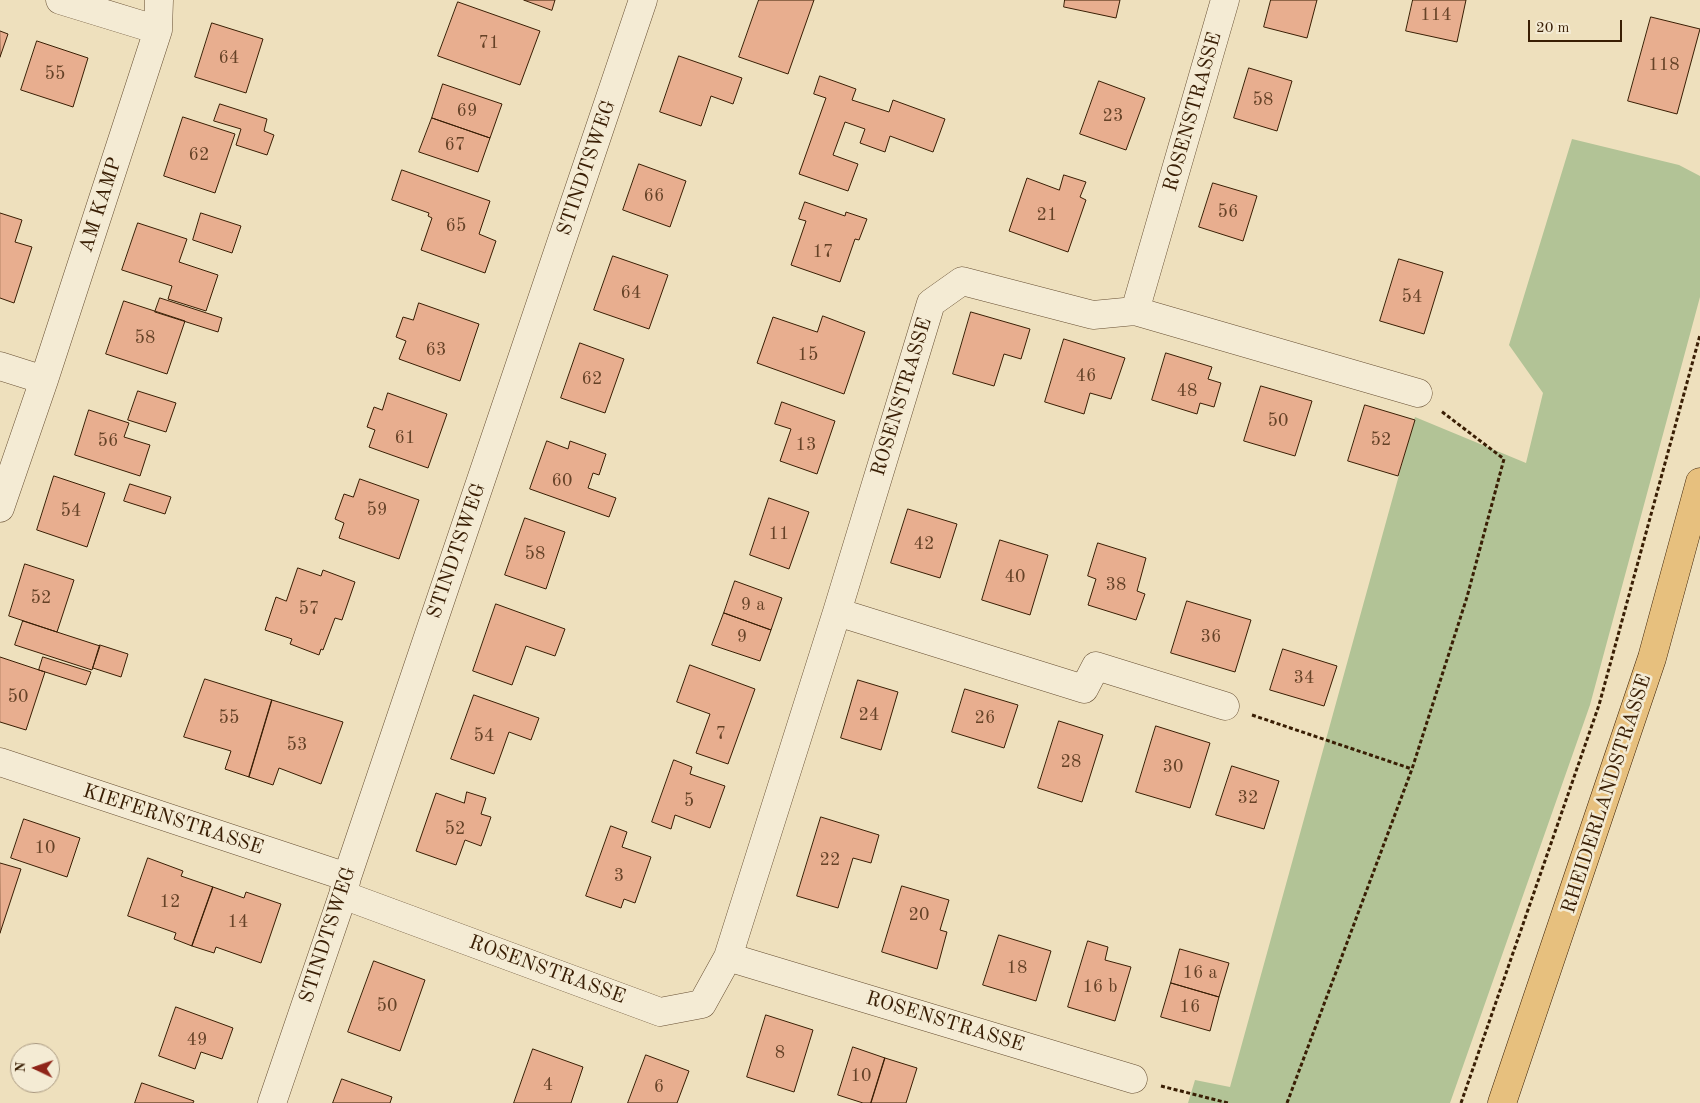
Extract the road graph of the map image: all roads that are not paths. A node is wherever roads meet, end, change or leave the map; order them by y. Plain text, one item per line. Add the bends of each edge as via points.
1 (60, 0) edge
2 (159, 0) edge
3 (643, 0) edge
4 (1225, 0) edge
5 (158, 30) junction
6 (1135, 312) junction
7 (0, 366) edge
8 (44, 380) junction
9 (1418, 393) road end
10 (1700, 482) edge
11 (0, 508) edge
12 (837, 612) junction
13 (1225, 706) road end
14 (0, 762) edge
15 (345, 886) junction
16 (728, 957) junction
17 (1133, 1078) road end
18 (272, 1103) edge
19 (1502, 1103) edge

1 - 5 street
2 - 5 street, AM KAMP
3 - 15 street, STINDTSWEG
4 - 6 street, ROSENSTRASSE
5 - 8 street, AM KAMP
6 - 9 street, ROSENSTRASSE
6 - 12 street, ROSENSTRASSE via 1093,315 962,281 931,303
7 - 8 street
8 - 11 street, AM KAMP
10 - 19 main road, RHEIDERLANDSTRASSE via 1652,658
12 - 13 street via 1084,689 1096,666
12 - 16 street, ROSENSTRASSE
14 - 15 street, KIEFERNSTRASSE
15 - 16 street, ROSENSTRASSE via 660,1012 702,1004
15 - 18 street, STINDTSWEG
16 - 17 street, ROSENSTRASSE

